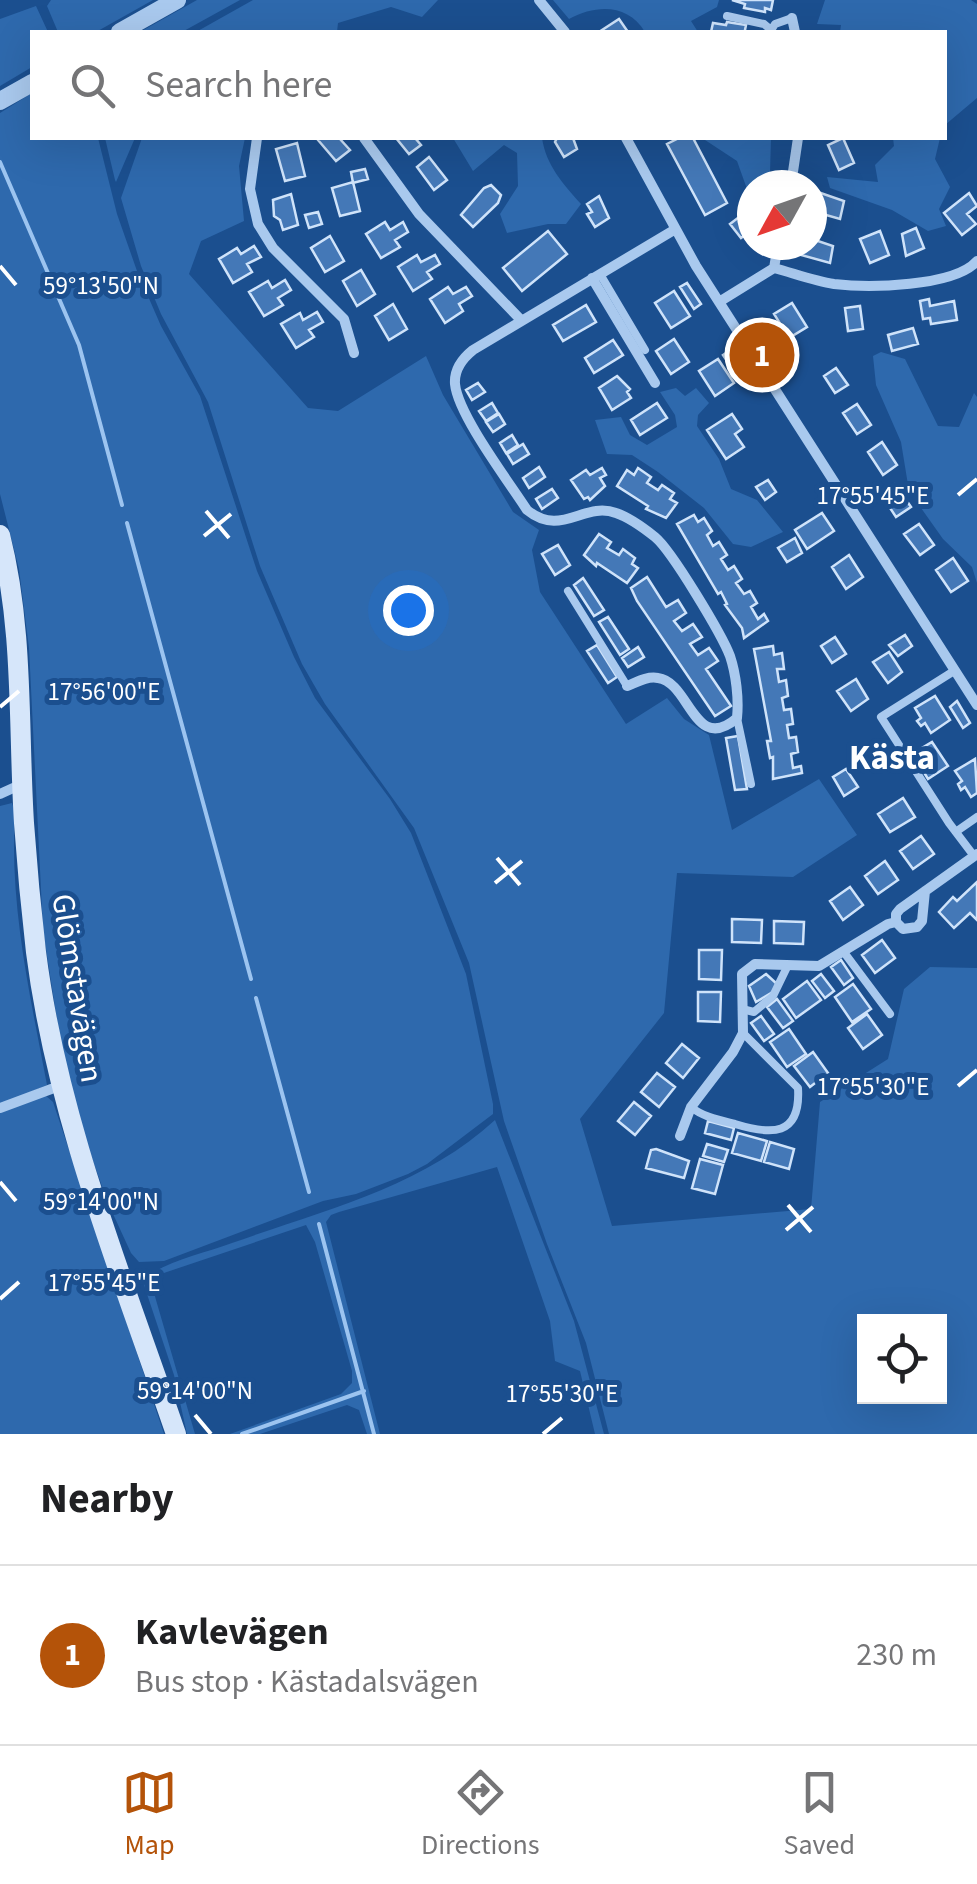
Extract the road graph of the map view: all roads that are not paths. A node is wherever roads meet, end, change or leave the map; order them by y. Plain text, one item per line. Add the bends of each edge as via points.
1 (178, 0) edge
2 (539, 0) edge
3 (727, 16) dead end
4 (792, 18) joint
5 (124, 30) edge
6 (563, 30) edge
7 (769, 30) edge
8 (772, 30) edge
9 (795, 30) edge
10 (30, 83) edge
11 (0, 101) edge
12 (256, 140) edge
13 (365, 140) edge
14 (627, 140) edge
15 (798, 140) edge
16 (794, 170) edge
17 (674, 230) junction
18 (775, 260) edge
19 (973, 265) edge
20 (774, 268) junction
21 (596, 276) junction
22 (976, 282) edge
23 (719, 302) junction
24 (520, 319) junction
25 (645, 350) dead end
26 (354, 353) dead end
27 (655, 383) dead end
28 (0, 535) edge
29 (568, 591) dead end
30 (954, 670) junction
31 (977, 676) edge
32 (964, 685) junction
33 (627, 686) joint
34 (977, 705) edge
35 (737, 718) junction
36 (23, 783) junction
37 (751, 784) dead end
38 (0, 794) edge
39 (977, 817) edge
40 (957, 830) junction
41 (976, 855) edge
42 (925, 891) junction
43 (896, 922) junction
44 (843, 951) junction
45 (788, 965) junction
46 (742, 1009) junction
47 (890, 1014) dead end
48 (743, 1032) junction
49 (62, 1085) junction
50 (690, 1107) junction
51 (0, 1108) edge
52 (680, 1136) dead end
53 (176, 1434) edge

1 - 5 street
2 - 6 street
3 - 7 lane
4 - 8 lane
4 - 9 street
10 - 11 street
12 - 26 street via 250,189 258,224 344,319
13 - 24 street via 419,214
14 - 17 street
15 - 16 street
17 - 21 street
17 - 23 street
18 - 20 street
19 - 20 street via 911,282 862,286
19 - 22 street
20 - 23 street
21 - 24 street
21 - 25 lane
21 - 27 street
23 - 30 street
24 - 35 street via 467,354 454,380 458,397 537,518 556,522 605,510 658,538 727,650
28 - 36 main road, Glömstavägen via 17,639
29 - 33 lane
30 - 32 street
30 - 40 lane via 880,718
31 - 32 street
32 - 34 street
33 - 35 street via 660,678 706,726
35 - 37 lane
36 - 38 street
36 - 49 main road, Glömstavägen via 36,954
39 - 40 lane
40 - 41 lane
41 - 42 street
42 - 43 street via 900,909
42 - 43 street via 917,927 903,929
43 - 44 street
44 - 45 street via 819,966
44 - 47 lane
45 - 46 lane via 774,996 754,1012
45 - 46 street via 748,968 742,974
46 - 48 street
48 - 50 street
48 - 50 lane via 798,1088 788,1126 759,1132
49 - 51 street
49 - 53 main road, Glömstavägen
50 - 52 street

